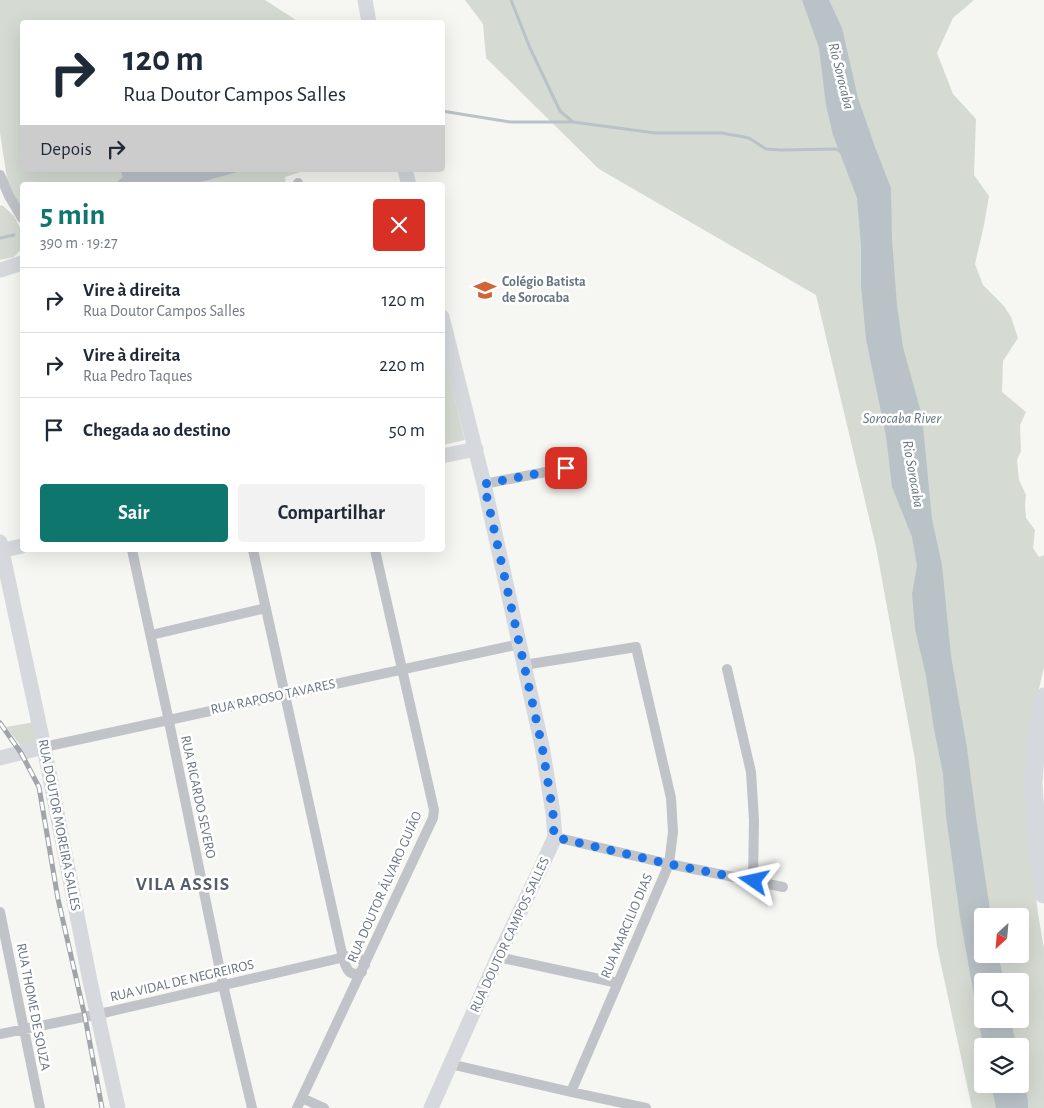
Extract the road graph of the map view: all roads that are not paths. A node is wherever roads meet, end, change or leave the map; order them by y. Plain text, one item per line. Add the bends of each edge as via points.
1 (365, 0) edge
2 (369, 20) edge
3 (0, 175) edge
4 (5, 197) edge
5 (20, 216) edge
6 (20, 264) edge
7 (0, 270) edge
8 (445, 329) edge
9 (476, 449) junction
10 (445, 455) edge
11 (566, 468) dead end
12 (484, 484) junction
13 (20, 546) edge
14 (1, 548) edge
15 (132, 552) edge
16 (253, 552) edge
17 (375, 552) edge
18 (266, 608) junction
19 (151, 634) junction
20 (520, 644) junction
21 (524, 665) junction
22 (727, 669) dead end
23 (402, 670) junction
24 (285, 695) junction
25 (1044, 697) edge
26 (168, 720) junction
27 (44, 747) junction
28 (28, 752) junction
29 (0, 758) edge
30 (48, 766) junction
31 (554, 837) junction
32 (669, 864) junction
33 (754, 881) junction
34 (782, 887) dead end
35 (1044, 894) edge
36 (0, 912) edge
37 (498, 957) junction
38 (343, 958) junction
39 (363, 969) junction
40 (618, 983) junction
41 (223, 985) junction
42 (96, 1014) junction
43 (24, 1029) junction
44 (0, 1034) edge
45 (450, 1064) junction
46 (571, 1092) junction
47 (299, 1103) edge
48 (40, 1108) edge
49 (118, 1108) edge
50 (252, 1108) edge
51 (324, 1108) edge
52 (431, 1108) edge
53 (646, 1108) edge

1 - 2 main road
3 - 4 street
4 - 5 street
6 - 7 main road
8 - 9 main road, RUA DOUTOR CAMPOS SALLES
9 - 10 main road
9 - 12 main road, RUA DOUTOR CAMPOS SALLES
11 - 12 street
12 - 20 main road, RUA DOUTOR CAMPOS SALLES
13 - 14 main road
14 - 27 main road, RUA DOUTOR MOREIRA SALLES
15 - 19 street, RUA RICARDO SEVERO
16 - 18 street
17 - 23 street, RUA DOUTOR ÁLVARO GUIÃO
18 - 19 street
18 - 24 street
19 - 26 street, RUA RICARDO SEVERO
20 - 21 main road, RUA DOUTOR CAMPOS SALLES
20 - 23 street, RUA RAPOSO TAVARES
21 - 31 main road, RUA DOUTOR CAMPOS SALLES via 542,746
21 - 32 street, RUA MARCILIO DIAS via 636,647 671,798 673,832
22 - 33 street via 751,772
23 - 24 street, RUA RAPOSO TAVARES
23 - 39 street, RUA DOUTOR ÁLVARO GUIÃO via 422,751 433,818
24 - 26 street, RUA RAPOSO TAVARES
24 - 38 street
25 - 35 highway via 1033,783
26 - 27 street, RUA RAPOSO TAVARES
26 - 41 street, RUA RICARDO SEVERO
27 - 28 main road, RUA RAPOSO TAVARES
27 - 30 main road, RUA DOUTOR MOREIRA SALLES
28 - 29 main road, RUA RAPOSO TAVARES
28 - 30 main road via 38,755
30 - 42 main road, RUA DOUTOR MOREIRA SALLES
31 - 32 street
31 - 37 main road, RUA DOUTOR CAMPOS SALLES
32 - 33 street
32 - 40 street, RUA MARCILIO DIAS
33 - 34 street
36 - 43 street, RUA THOME DE SOUZA
37 - 40 street
37 - 45 main road, RUA DOUTOR CAMPOS SALLES
38 - 39 street, RUA VIDAL DE NEGREIROS via 355,956 362,961
38 - 39 street via 346,967 354,974
38 - 41 street, RUA VIDAL DE NEGREIROS
39 - 47 street, RUA DOUTOR ÁLVARO GUIÃO
40 - 46 street, RUA MARCILIO DIAS
41 - 42 street, RUA VIDAL DE NEGREIROS
41 - 50 street, RUA RICARDO SEVERO
42 - 43 street, RUA VIDAL DE NEGREIROS
42 - 49 main road, RUA DOUTOR MOREIRA SALLES
43 - 44 street, RUA VIDAL DE NEGREIROS
43 - 48 street, RUA THOME DE SOUZA
45 - 46 street
45 - 52 main road, RUA DOUTOR CAMPOS SALLES
46 - 53 street
47 - 51 street

